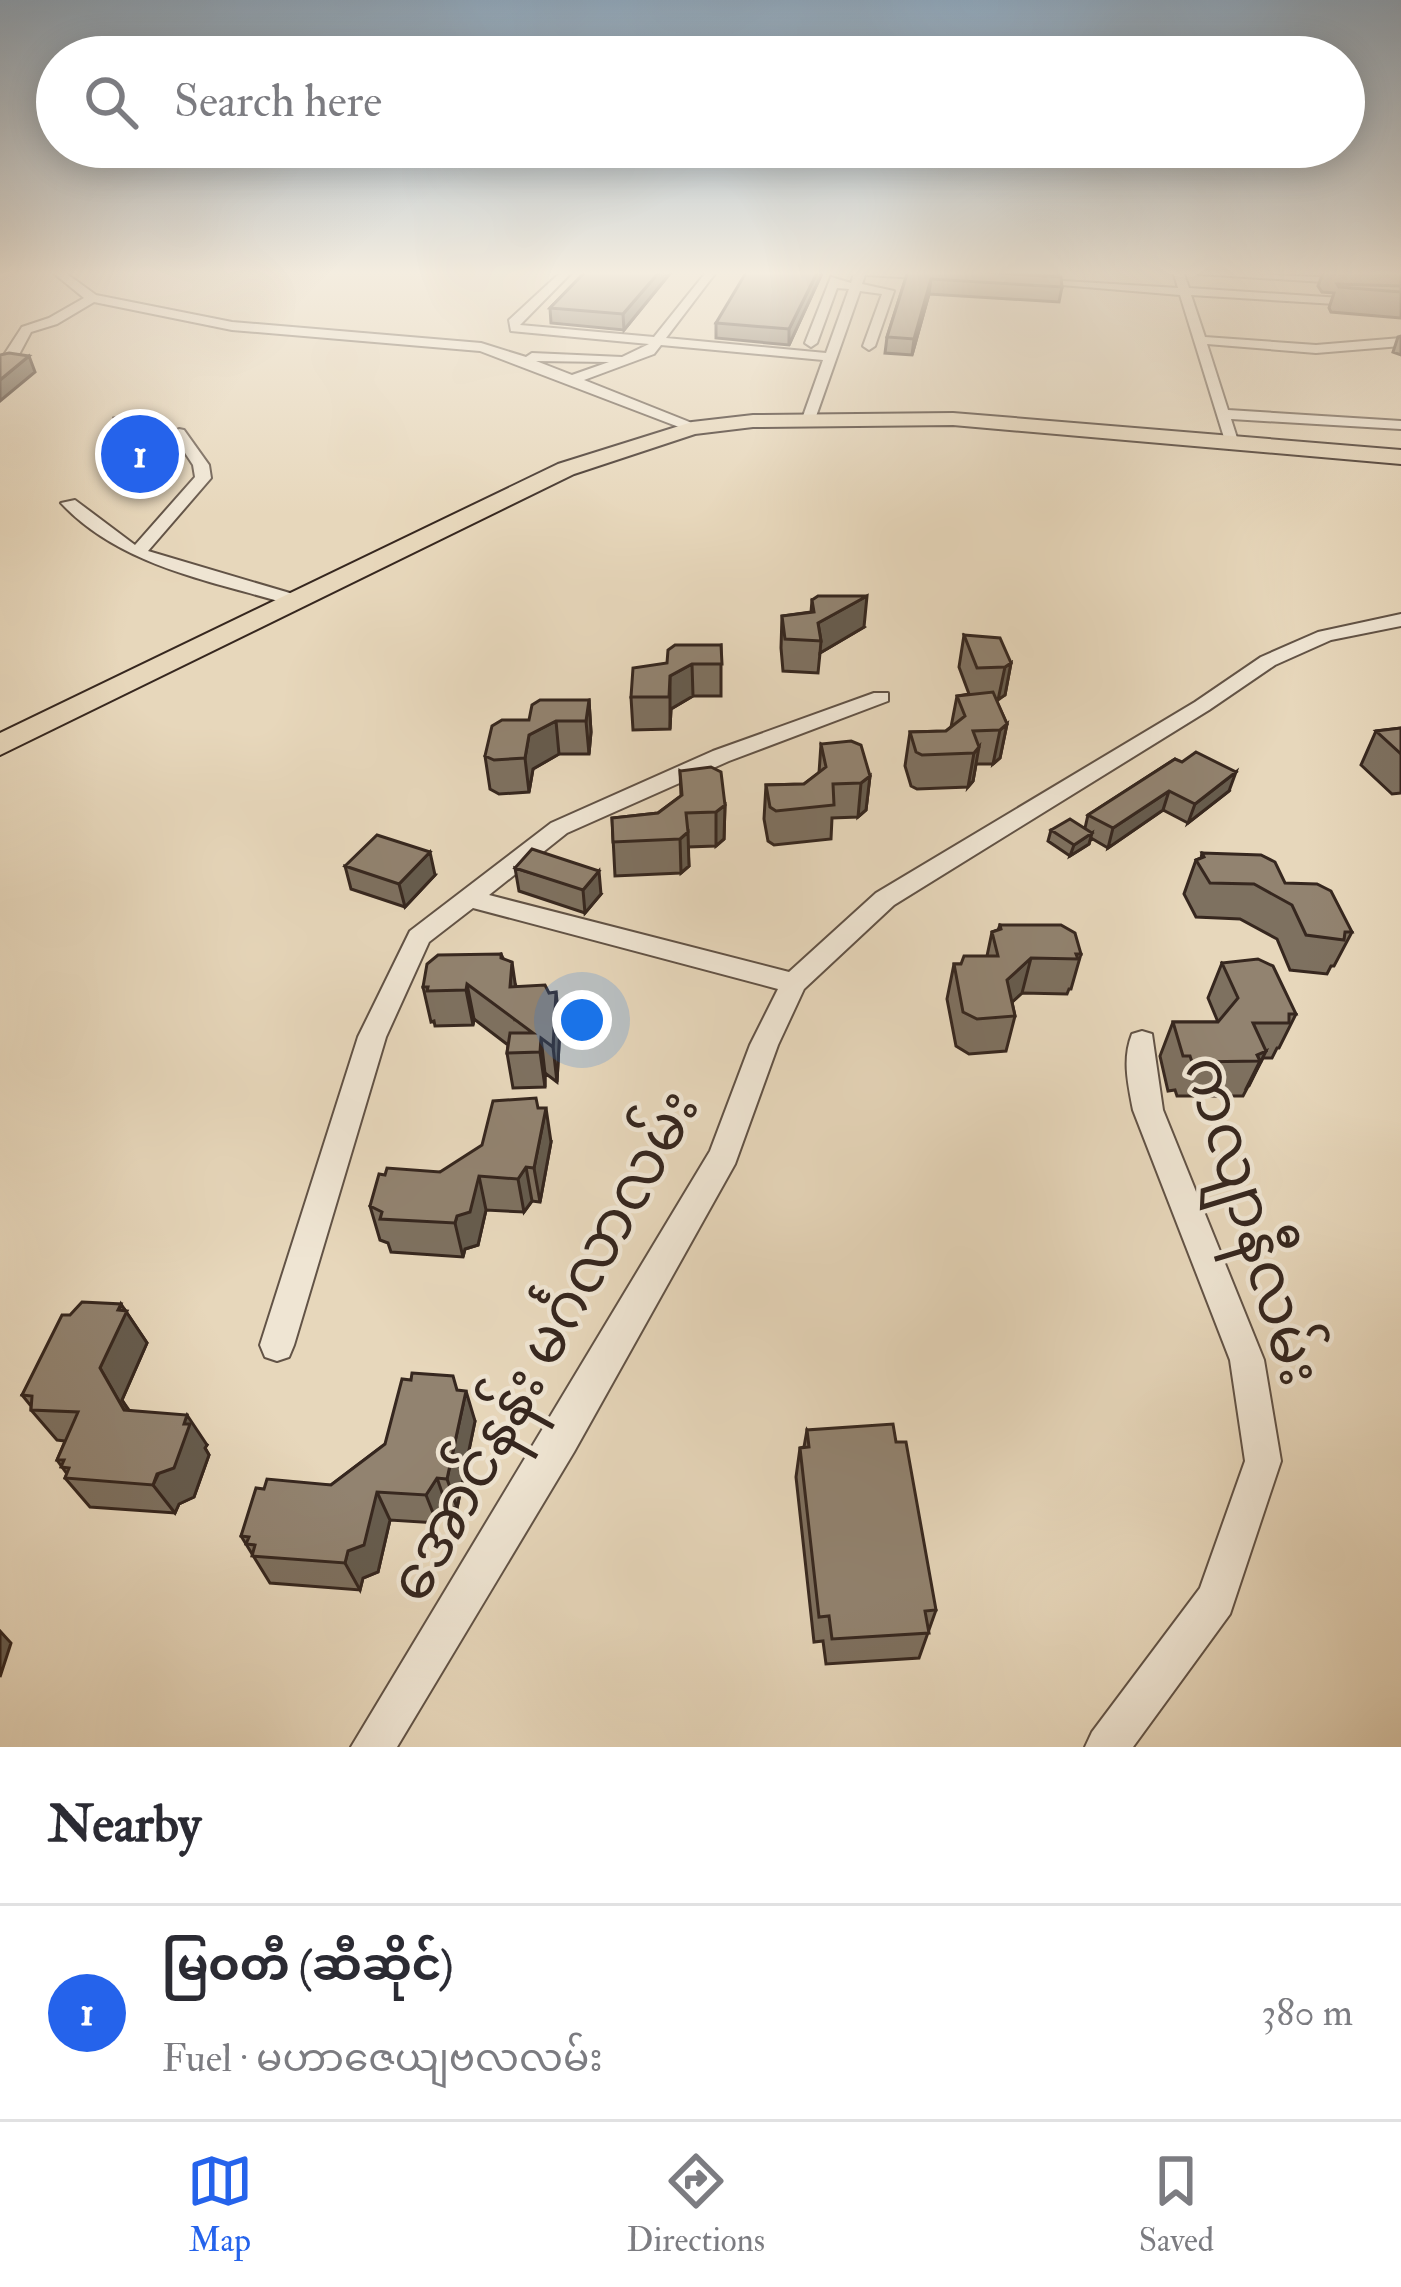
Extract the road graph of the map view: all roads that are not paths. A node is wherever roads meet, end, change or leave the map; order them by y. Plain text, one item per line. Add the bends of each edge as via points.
1 (492, 353) edge
2 (642, 353) edge
3 (768, 353) edge
4 (833, 353) edge
5 (1202, 353) edge
6 (518, 358) junction
7 (632, 358) junction
8 (831, 358) junction
9 (574, 379) junction
10 (1222, 414) junction
11 (809, 419) junction
12 (1401, 425) edge
13 (692, 428) junction
14 (179, 433) dead end
15 (1231, 442) junction
16 (1401, 457) edge
17 (69, 503) dead end
18 (137, 553) junction
19 (294, 600) junction
20 (1401, 620) edge
21 (881, 698) dead end
22 (0, 745) edge
23 (472, 899) junction
24 (794, 982) junction
25 (1142, 1042) dead end
26 (278, 1345) dead end
27 (373, 1747) edge
28 (1107, 1747) edge

1 - 6 street
2 - 7 street
3 - 8 street
4 - 8 street
5 - 10 street
6 - 7 street
6 - 9 street
7 - 9 street
8 - 11 street
9 - 13 street
10 - 12 street
10 - 15 street
11 - 13 highway
11 - 15 highway via 952,419
13 - 19 highway via 566,470
14 - 18 street via 203,478
15 - 16 highway
17 - 18 street
18 - 19 street
19 - 22 highway
20 - 24 street, အောင်နန်း မင်္ဂလာလမ်း via 1324,636 1268,661 885,899
21 - 23 street via 619,798 559,828
23 - 24 street
23 - 26 street via 419,937 401,968 372,1037
24 - 27 street, အောင်နန်း မင်္ဂလာလမ်း via 724,1155
25 - 28 street, ကလျာနီလမ်း via 1148,1110 1247,1360 1263,1461 1216,1600

